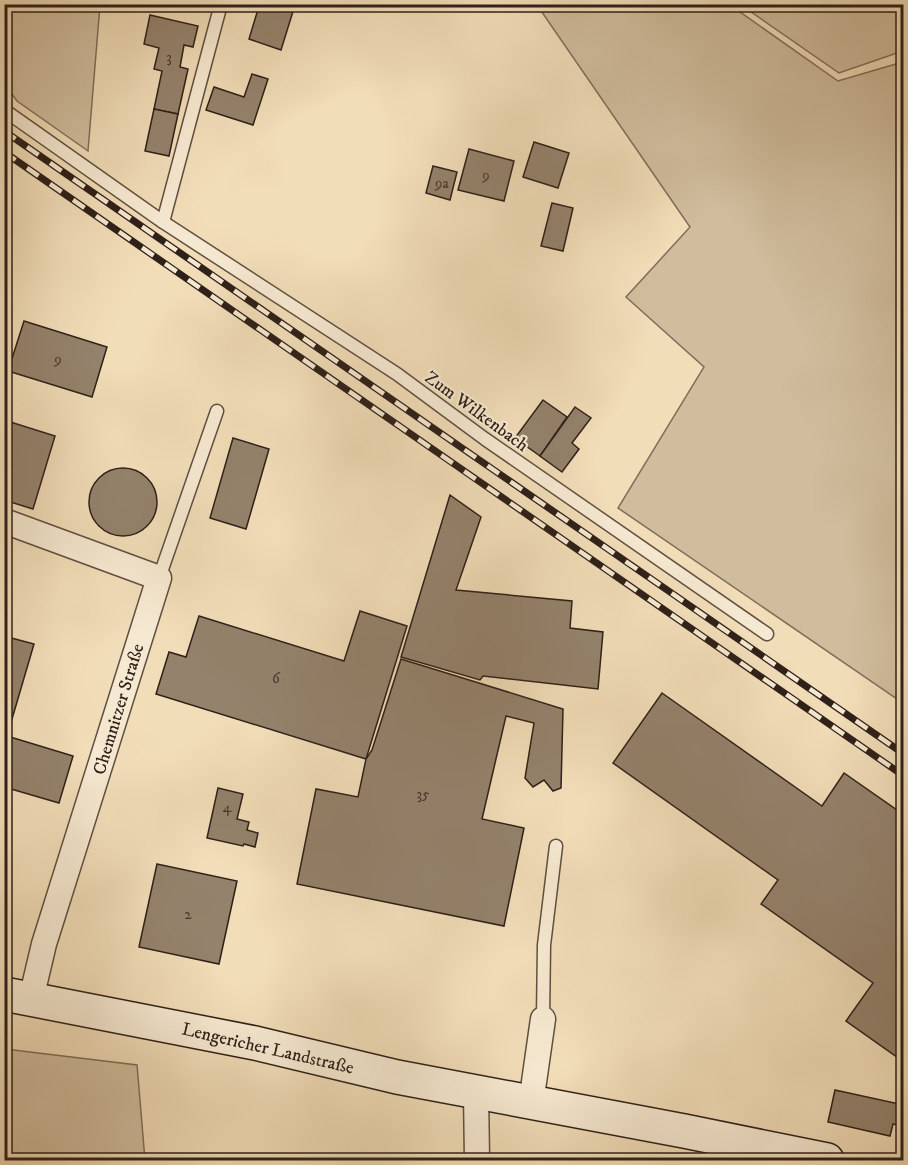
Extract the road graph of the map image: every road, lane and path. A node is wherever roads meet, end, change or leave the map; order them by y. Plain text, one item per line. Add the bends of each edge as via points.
1 (221, 4) edge
2 (4, 110) edge
3 (163, 222) junction
4 (217, 411) dead end
5 (4, 521) edge
6 (159, 578) junction
7 (767, 634) dead end
8 (556, 846) dead end
9 (18, 996) edge
10 (543, 1019) joint
11 (476, 1093) junction
12 (531, 1103) junction
13 (477, 1161) edge
14 (827, 1161) edge

1 - 3 lane
2 - 3 lane, Zum Wilkenbach
3 - 7 lane, Zum Wilkenbach via 397,374 485,440
4 - 6 lane
5 - 6 street
6 - 9 street, Chemnitzer Straße via 44,944
8 - 10 lane via 544,945
9 - 11 main road, Lengericher Landstraße via 255,1043
10 - 12 street
11 - 12 main road, Lengericher Landstraße
11 - 13 street
12 - 14 main road, Lengericher Landstraße

